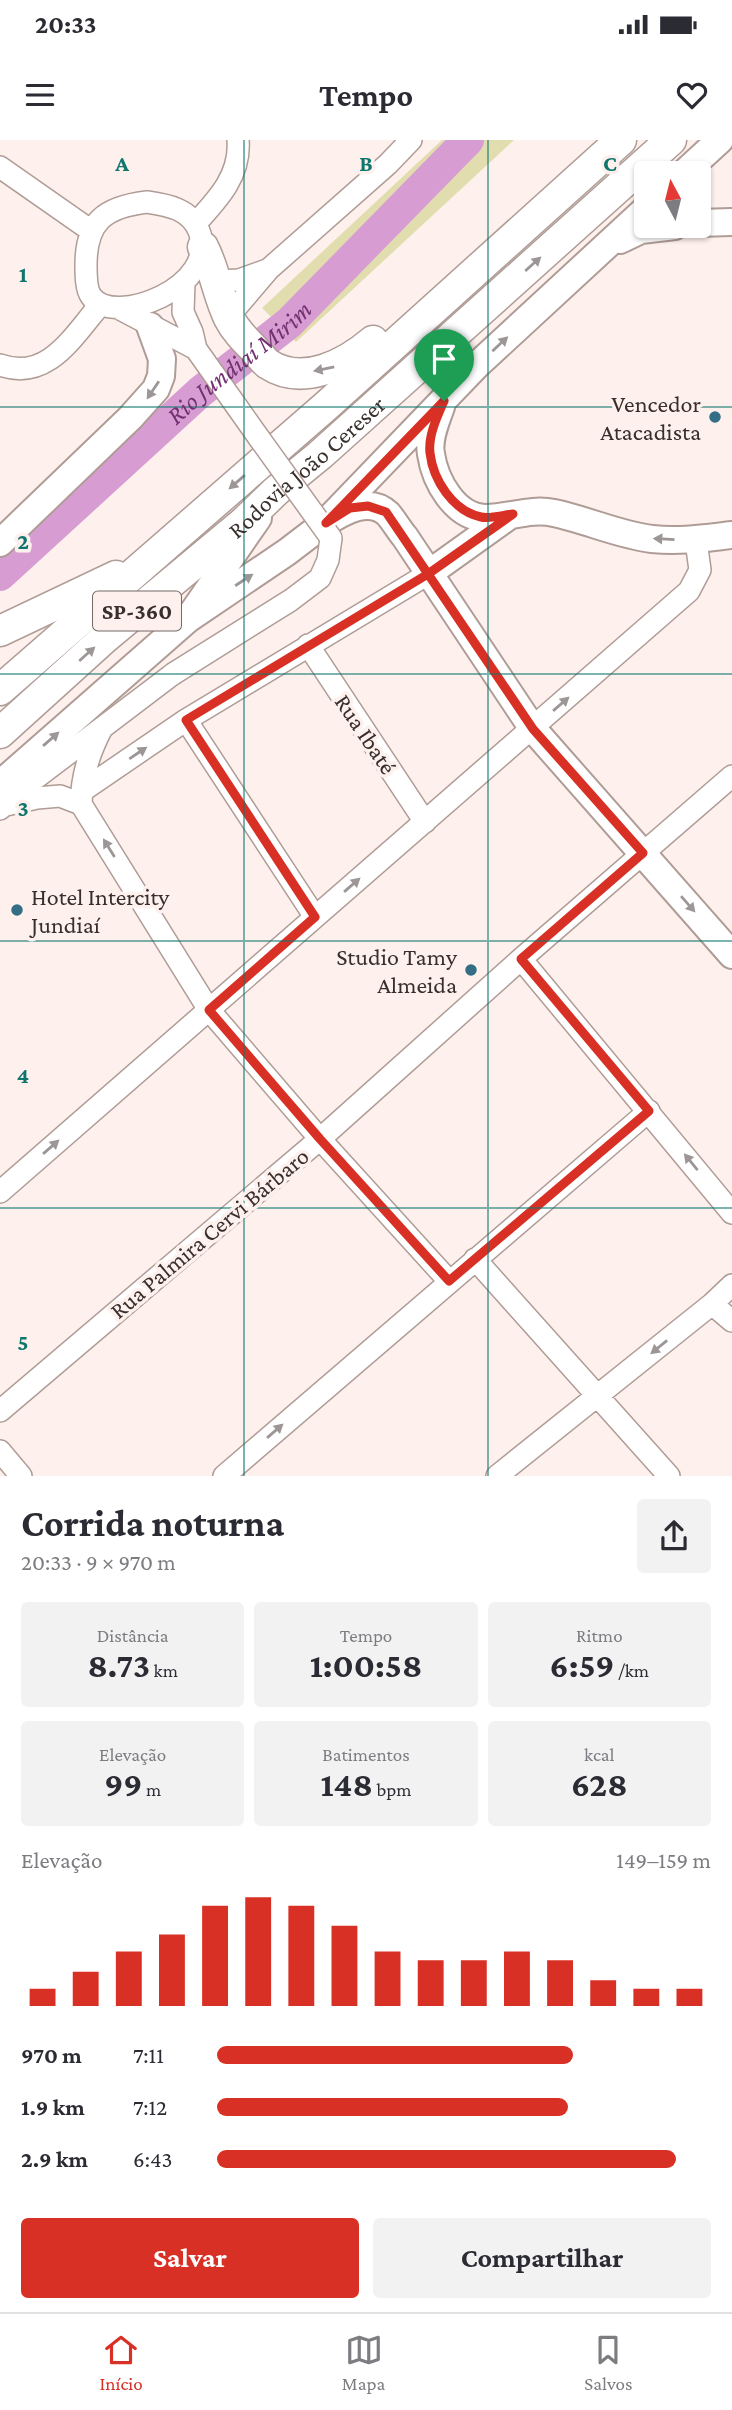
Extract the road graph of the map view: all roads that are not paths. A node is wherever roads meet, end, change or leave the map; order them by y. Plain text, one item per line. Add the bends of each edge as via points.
1 (238, 140) edge
2 (411, 140) edge
3 (621, 140) edge
4 (671, 140) edge
5 (720, 140) edge
6 (697, 161) edge
7 (0, 167) edge
8 (554, 198) junction
9 (634, 220) edge
10 (732, 222) edge
11 (711, 223) edge
12 (90, 230) junction
13 (634, 233) edge
14 (199, 235) junction
15 (605, 246) junction
16 (269, 269) junction
17 (217, 281) junction
18 (184, 283) junction
19 (110, 307) junction
20 (232, 323) junction
21 (150, 326) junction
22 (200, 353) junction
23 (0, 365) edge
24 (444, 401) junction
25 (276, 491) junction
26 (513, 514) junction
27 (326, 523) junction
28 (732, 535) edge
29 (696, 541) junction
30 (0, 543) edge
31 (151, 559) junction
32 (428, 574) junction
33 (188, 619) junction
34 (0, 631) edge
35 (307, 645) junction
36 (0, 690) edge
37 (186, 720) junction
38 (102, 728) junction
39 (533, 729) junction
40 (0, 733) edge
41 (732, 776) edge
42 (82, 797) junction
43 (1, 799) edge
44 (425, 822) junction
45 (643, 853) junction
46 (315, 917) junction
47 (732, 955) edge
48 (521, 959) junction
49 (209, 1010) junction
50 (649, 1111) junction
51 (320, 1139) junction
52 (0, 1192) edge
53 (732, 1213) edge
54 (475, 1258) junction
55 (449, 1281) junction
56 (732, 1285) edge
57 (712, 1304) junction
58 (732, 1321) edge
59 (598, 1395) junction
60 (0, 1411) edge
61 (0, 1451) edge
62 (21, 1475) edge
63 (224, 1475) edge
64 (497, 1475) edge
65 (669, 1475) edge

1 - 14 street via 239,152 224,193
2 - 16 street
3 - 8 highway, Rodovia João Cereser / SP-360
25 -> 4 highway, Rodovia João Cereser / SP-360
5 - 6 main road
7 - 12 street
8 -> 20 highway via 334,368 285,372 268,364
8 -> 31 highway, Rodovia João Cereser / SP-360
9 - 15 main road
10 - 11 main road
12 - 14 street via 104,215 123,205 147,202 180,209
12 - 19 street via 86,248 90,295
13 - 15 main road
14 - 17 highway
14 - 18 street via 199,263
24 -> 15 main road
16 - 17 street
16 - 20 street
17 - 20 highway
18 - 19 street via 164,295
18 - 22 street via 183,312
19 - 21 street
19 - 23 street via 45,364 30,369
21 - 22 street
21 -> 30 main road via 162,359 156,389
22 - 38 street, bridge via 331,538 328,560 320,578 291,600 173,674
24 - 26 main road via 430,452 439,482 461,511 483,518
24 - 27 main road
25 - 33 main road
40 -> 25 highway, Rodovia João Cereser / SP-360
29 -> 26 main road via 650,538 551,512
26 - 32 main road
27 - 32 main road via 350,508 368,506 386,512
33 -> 27 main road
28 - 29 main road
39 -> 29 street via 689,591 700,570
31 - 34 highway
31 - 36 highway, Rodovia João Cereser / SP-360
32 - 35 street
32 - 39 main road
43 -> 33 main road
35 - 37 street
35 - 44 street, Rua Ibaté
42 -> 37 street
37 - 46 street
38 - 42 street via 87,761
38 - 43 street
39 - 44 street
39 - 45 main road
41 - 45 street, Rua Palmira Cervi Bárbaro
42 - 43 street
49 -> 42 street
46 -> 44 street
45 -> 47 main road
45 - 48 street, Rua Palmira Cervi Bárbaro
46 - 49 street
48 - 50 street
48 - 51 street, Rua Palmira Cervi Bárbaro
49 - 51 street
52 -> 49 street
53 -> 50 street
50 - 54 street
51 - 55 street
51 - 60 street, Rua Palmira Cervi Bárbaro
54 - 55 street
54 - 59 street
63 -> 55 street
56 - 57 street
57 - 58 street
57 -> 59 street
59 - 64 street
59 - 65 street
61 - 62 street

